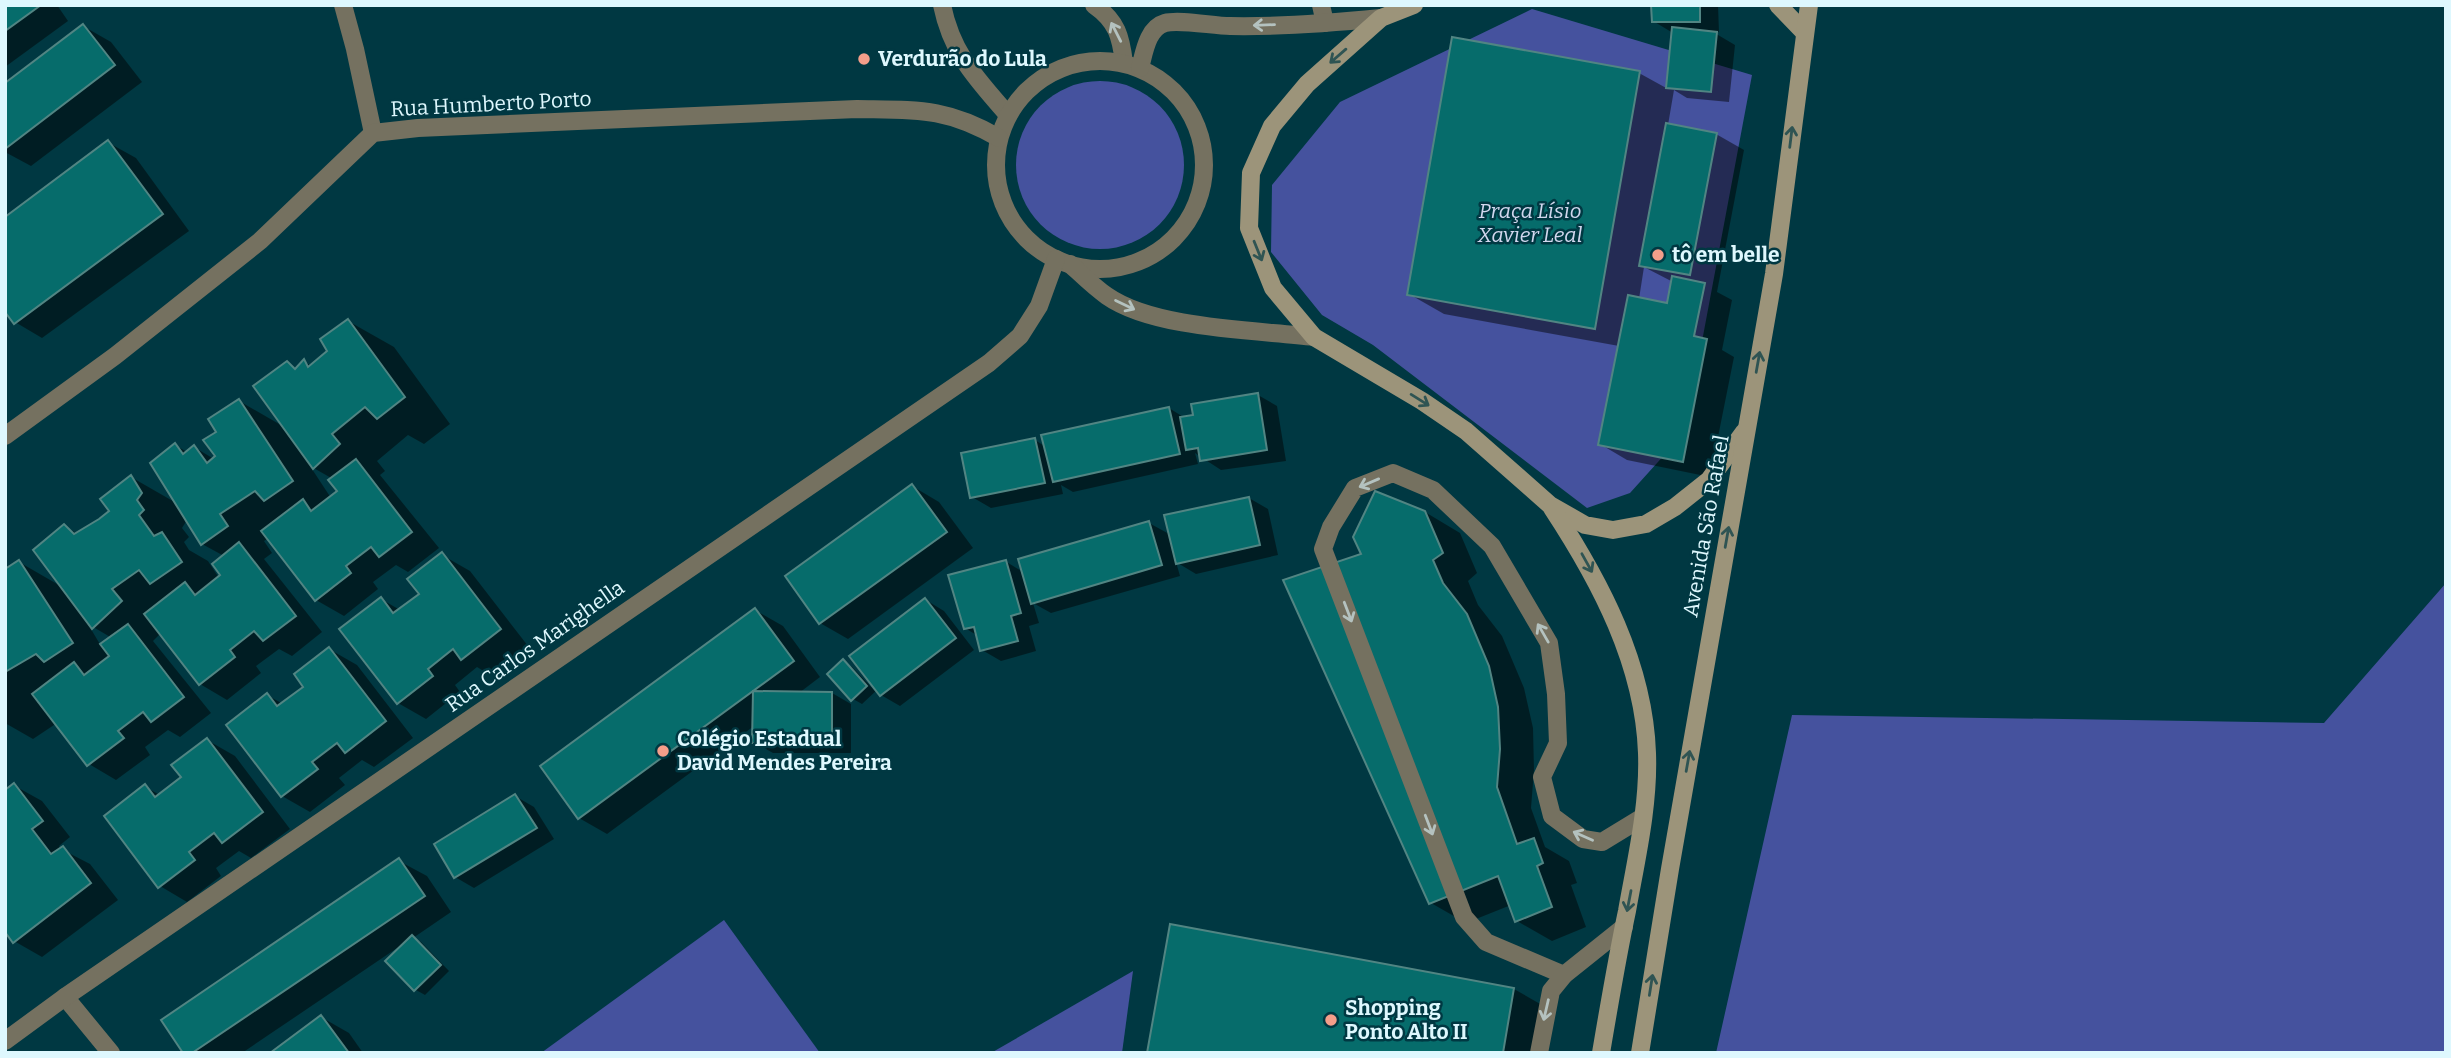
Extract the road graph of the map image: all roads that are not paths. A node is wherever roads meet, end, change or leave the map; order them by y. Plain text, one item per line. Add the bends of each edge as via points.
1 (342, 5) edge
2 (942, 5) edge
3 (1094, 5) edge
4 (1321, 5) edge
5 (1414, 5) edge
6 (1778, 5) edge
7 (1809, 5) edge
8 (1381, 18) junction
9 (1325, 23) junction
10 (1804, 32) junction
11 (1132, 66) junction
12 (1008, 115) junction
13 (373, 133) junction
14 (999, 138) junction
15 (1063, 262) junction
16 (1314, 337) junction
17 (1746, 429) junction
18 (5, 436) edge
19 (1550, 505) junction
20 (1643, 817) junction
21 (1623, 927) junction
22 (1563, 975) junction
23 (65, 997) junction
24 (5, 1041) edge
25 (111, 1053) edge
26 (1539, 1053) edge
27 (1601, 1053) edge
28 (1640, 1053) edge

1 - 13 street
2 - 12 street via 949,36 974,76
11 -> 3 street via 1121,36
4 - 9 street
5 - 8 main road
6 - 10 main road
7 - 10 main road, Avenida São Rafael
8 - 9 street
8 -> 16 main road via 1298,94 1272,125 1251,173 1249,228 1273,288
9 -> 11 street via 1233,27 1165,23 1154,31
17 -> 10 main road, Avenida São Rafael via 1774,274
11 - 12 street via 1089,61 1057,69 1029,88
11 - 15 street via 1165,83 1185,104 1199,130 1205,158 1196,205 1176,237 1154,254 1127,265 1099,269
12 - 14 street
13 - 14 street, Rua Humberto Porto via 857,109 945,114
13 - 18 street, Rua Humberto Porto via 260,241 116,356
14 - 15 street via 996,167 1001,195 1013,221 1032,243
15 -> 16 street via 1108,297 1141,313 1172,321
15 - 23 street, Rua Carlos Marighella via 1020,336 989,363
16 -> 19 main road via 1466,431
17 - 19 main road via 1709,480 1646,524 1613,530 1585,525
28 -> 17 main road, Avenida São Rafael
19 -> 20 main road via 1586,560 1629,659 1647,753
20 -> 21 main road
20 -> 22 street via 1602,842 1583,839 1552,816 1542,777 1558,743 1549,643 1492,546 1433,489 1393,473 1355,488 1323,549 1464,916 1486,943
21 - 22 street
21 - 27 main road
22 -> 26 street via 1551,991
23 - 24 street, Rua Carlos Marighella
23 - 25 street

